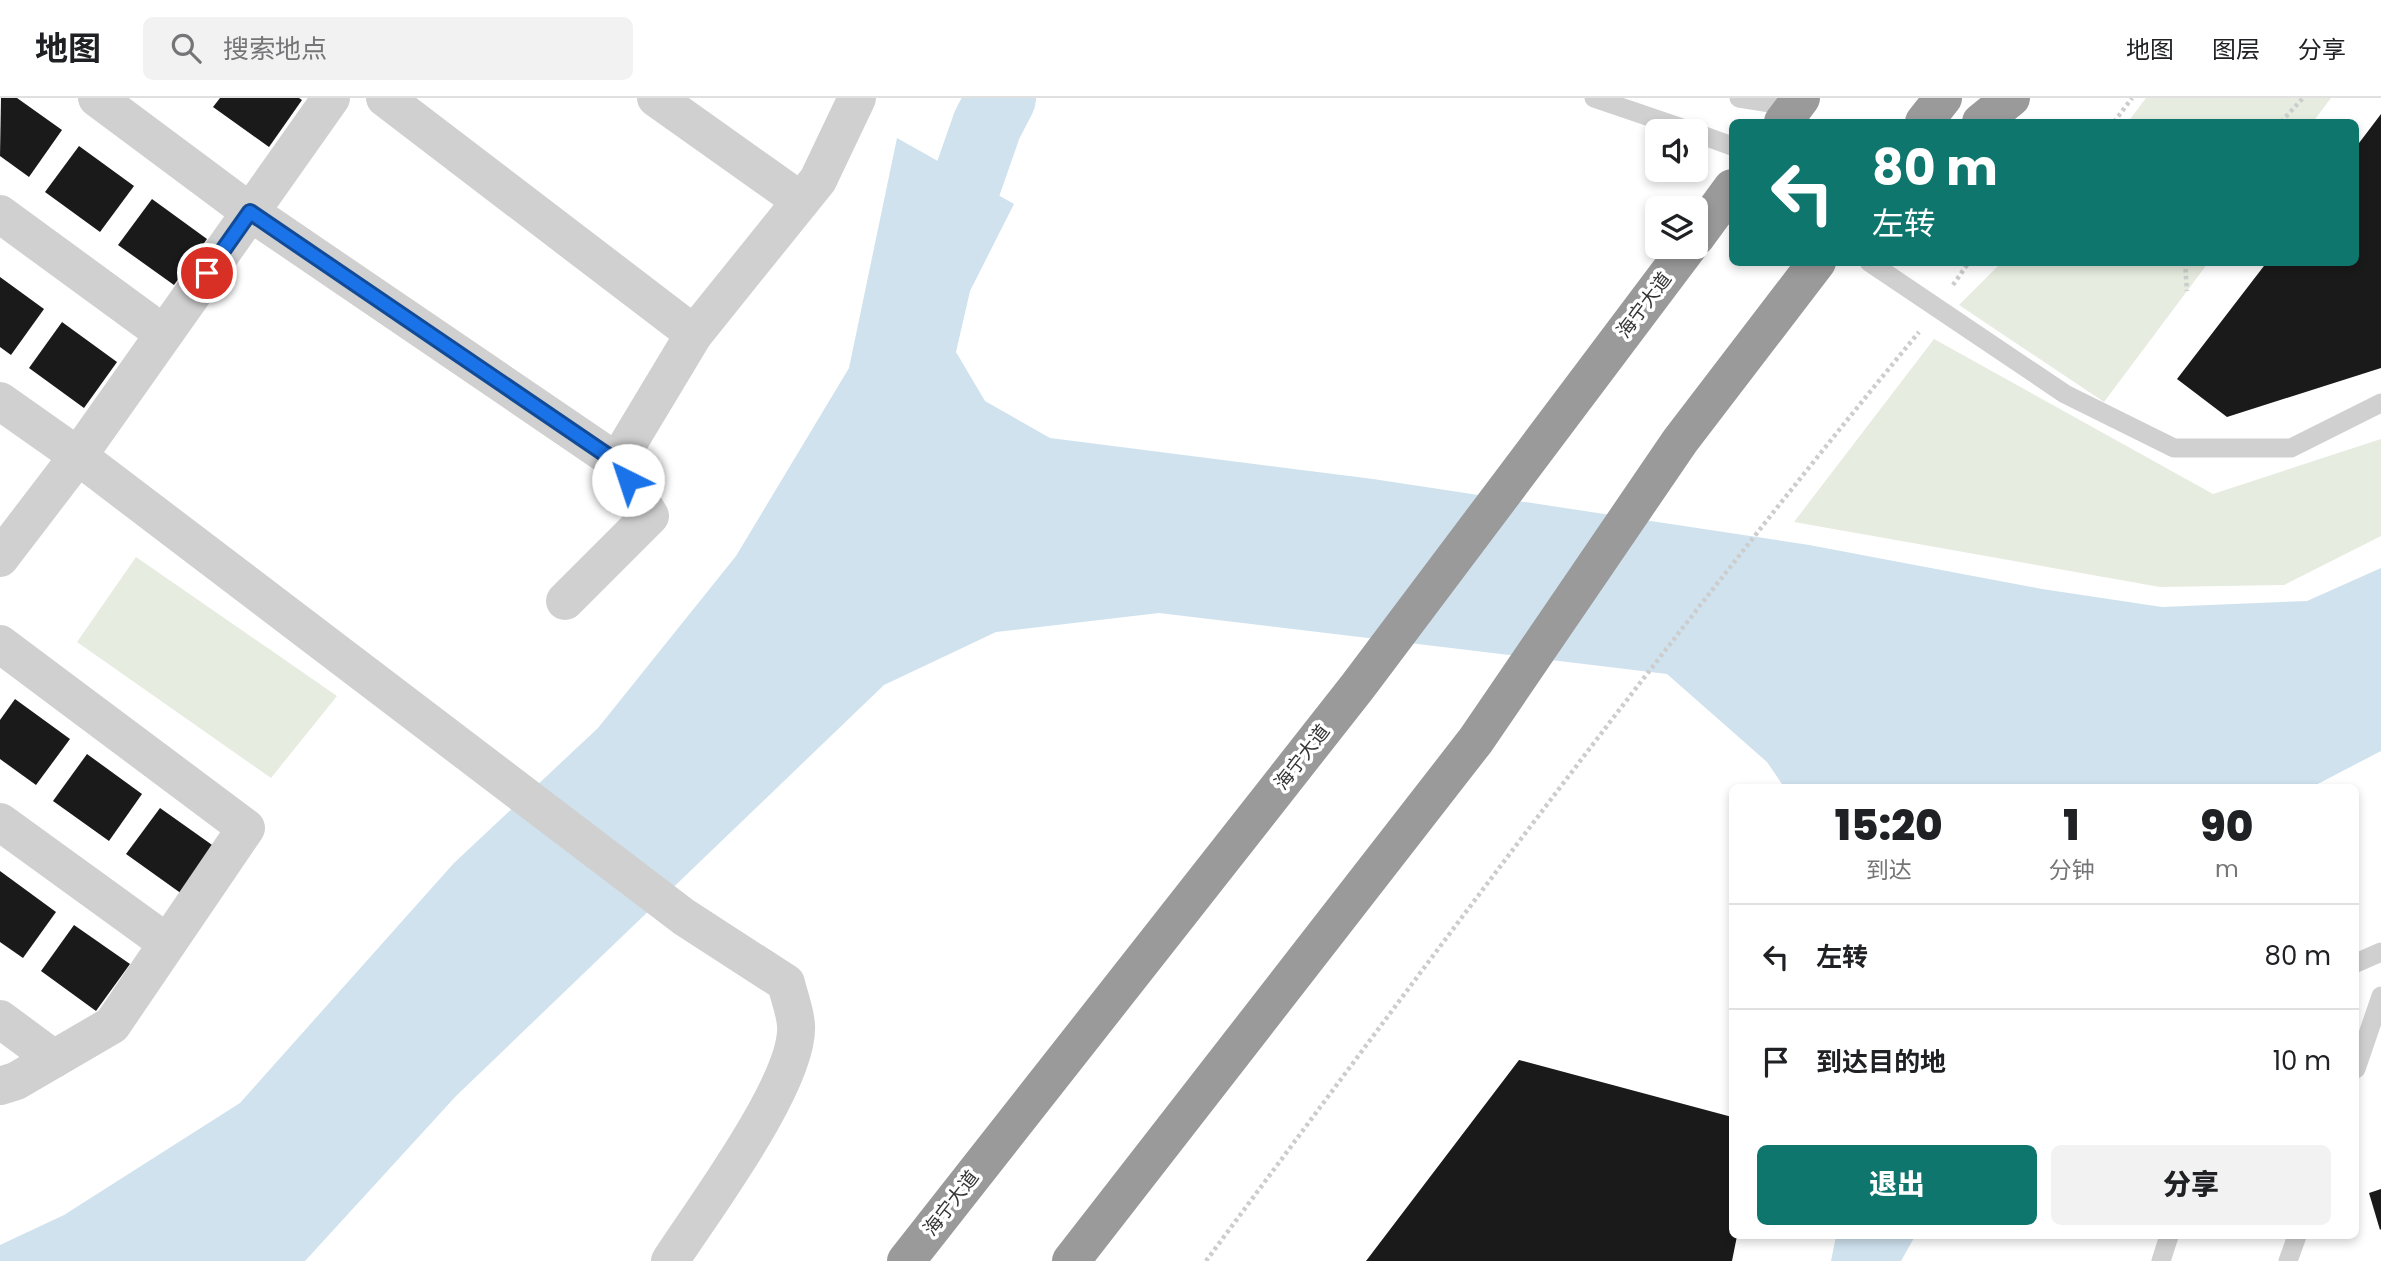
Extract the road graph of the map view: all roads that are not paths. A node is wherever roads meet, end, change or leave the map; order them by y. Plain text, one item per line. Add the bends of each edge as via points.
1 (97, 98) edge
2 (331, 98) edge
3 (385, 98) edge
4 (656, 98) edge
5 (857, 98) edge
6 (1594, 98) edge
7 (1739, 98) edge
8 (1943, 98) edge
9 (2011, 98) edge
10 (1793, 109) edge
11 (1655, 119) edge
12 (1926, 119) edge
13 (1985, 119) edge
14 (1708, 137) edge
15 (1729, 145) edge
16 (1729, 192) edge
17 (801, 201) junction
18 (250, 212) junction
19 (0, 214) edge
20 (1708, 221) edge
21 (1679, 259) edge
22 (1814, 266) edge
23 (1875, 266) edge
24 (164, 334) junction
25 (694, 334) junction
26 (0, 401) edge
27 (2381, 402) edge
28 (78, 456) junction
29 (617, 462) junction
30 (0, 558) edge
31 (565, 601) dead end
32 (0, 644) edge
33 (0, 821) edge
34 (167, 943) junction
35 (2381, 952) edge
36 (2359, 962) edge
37 (2381, 996) edge
38 (0, 1019) edge
39 (54, 1059) junction
40 (2359, 1060) edge
41 (0, 1086) edge
42 (2168, 1239) edge
43 (2296, 1239) edge
44 (670, 1261) edge
45 (906, 1261) edge
46 (1071, 1261) edge
47 (2161, 1261) edge
48 (2288, 1261) edge

1 - 18 street
2 - 18 street
3 - 25 street
4 - 17 street
5 - 17 street via 818,180
6 - 11 lane
7 - 10 lane
8 - 12 highway
9 - 13 highway
14 - 15 lane
16 - 20 highway
17 - 25 street
18 - 24 street
18 - 29 street
19 - 24 street
21 - 45 highway, 海宁大道 via 1358,686
22 - 46 highway via 1680,441 1476,740
23 - 27 lane via 2066,394 2174,448 2291,448
24 - 28 street
25 - 29 street
26 - 28 street
28 - 30 street
28 - 44 street via 684,917 786,983 796,1026 789,1070
29 - 31 street via 650,516
32 - 34 street via 246,828
33 - 34 street
34 - 39 street via 112,1025
35 - 36 lane
37 - 40 lane
38 - 39 street
39 - 41 street
42 - 47 lane
43 - 48 lane

